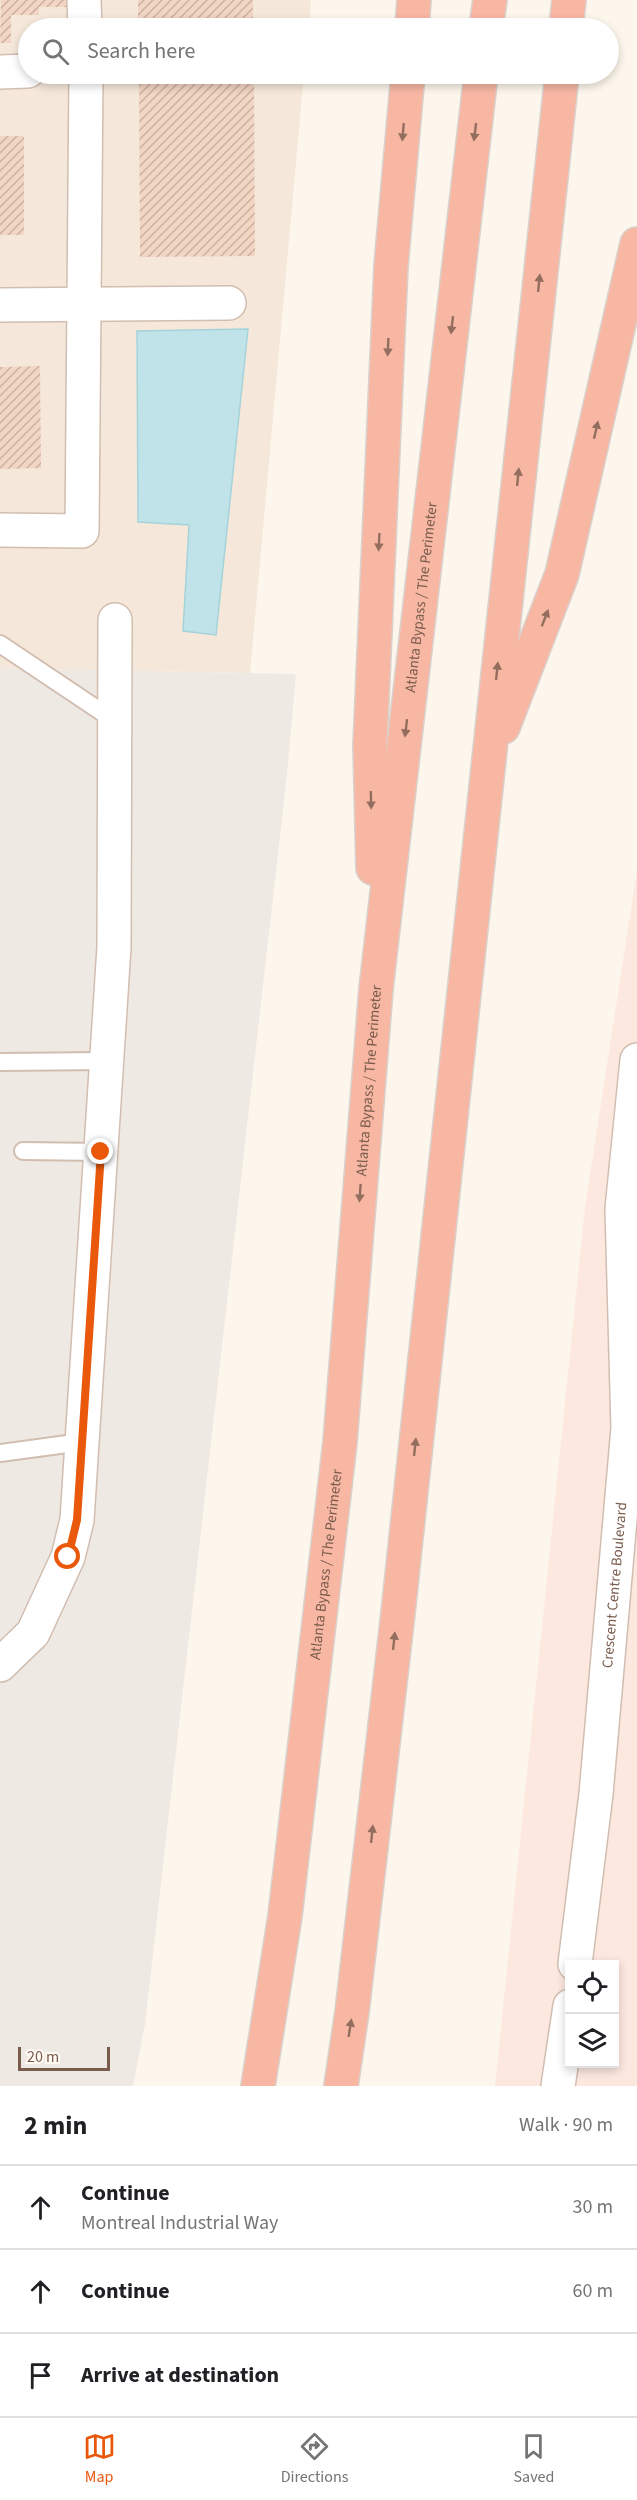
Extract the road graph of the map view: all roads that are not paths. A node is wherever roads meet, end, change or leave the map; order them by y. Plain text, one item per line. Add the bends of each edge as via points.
1 (84, 0) edge
2 (414, 0) edge
3 (490, 0) edge
4 (569, 0) edge
5 (85, 18) edge
6 (413, 18) edge
7 (487, 18) edge
8 (567, 18) edge
9 (18, 71) edge
10 (0, 72) edge
11 (86, 84) edge
12 (407, 84) edge
13 (480, 84) edge
14 (561, 84) edge
15 (637, 244) edge
16 (229, 303) dead end
17 (0, 304) edge
18 (84, 305) junction
19 (0, 530) edge
20 (115, 620) dead end
21 (0, 644) edge
22 (115, 721) junction
23 (487, 771) junction
24 (376, 989) junction
25 (637, 1060) edge
26 (107, 1061) junction
27 (0, 1062) edge
28 (23, 1150) dead end
29 (101, 1152) junction
30 (82, 1442) junction
31 (0, 1453) edge
32 (0, 1665) edge
33 (576, 1960) edge
34 (569, 2014) edge
35 (258, 2086) edge
36 (341, 2086) edge
37 (558, 2086) edge

1 - 5 street
2 - 6 highway
3 - 7 highway
4 - 8 highway
9 - 10 street
11 - 18 street
12 -> 24 highway via 391,266 370,745
13 -> 24 highway, Atlanta Bypass / The Perimeter
23 -> 14 highway
23 -> 15 highway via 562,574
16 - 18 street
17 - 18 street
18 - 19 street via 82,531
20 - 22 street
21 - 22 lane
22 - 26 street via 114,947
36 -> 23 highway via 398,1613
24 -> 35 highway, Atlanta Bypass / The Perimeter via 340,1442 285,1916
25 - 33 street, Crescent Centre Boulevard via 622,1209 628,1428 596,1794
26 - 27 lane
26 - 29 street
28 - 29 lane
29 - 30 street
30 - 31 lane
30 - 32 street via 77,1520 68,1557 33,1634
34 - 37 street

